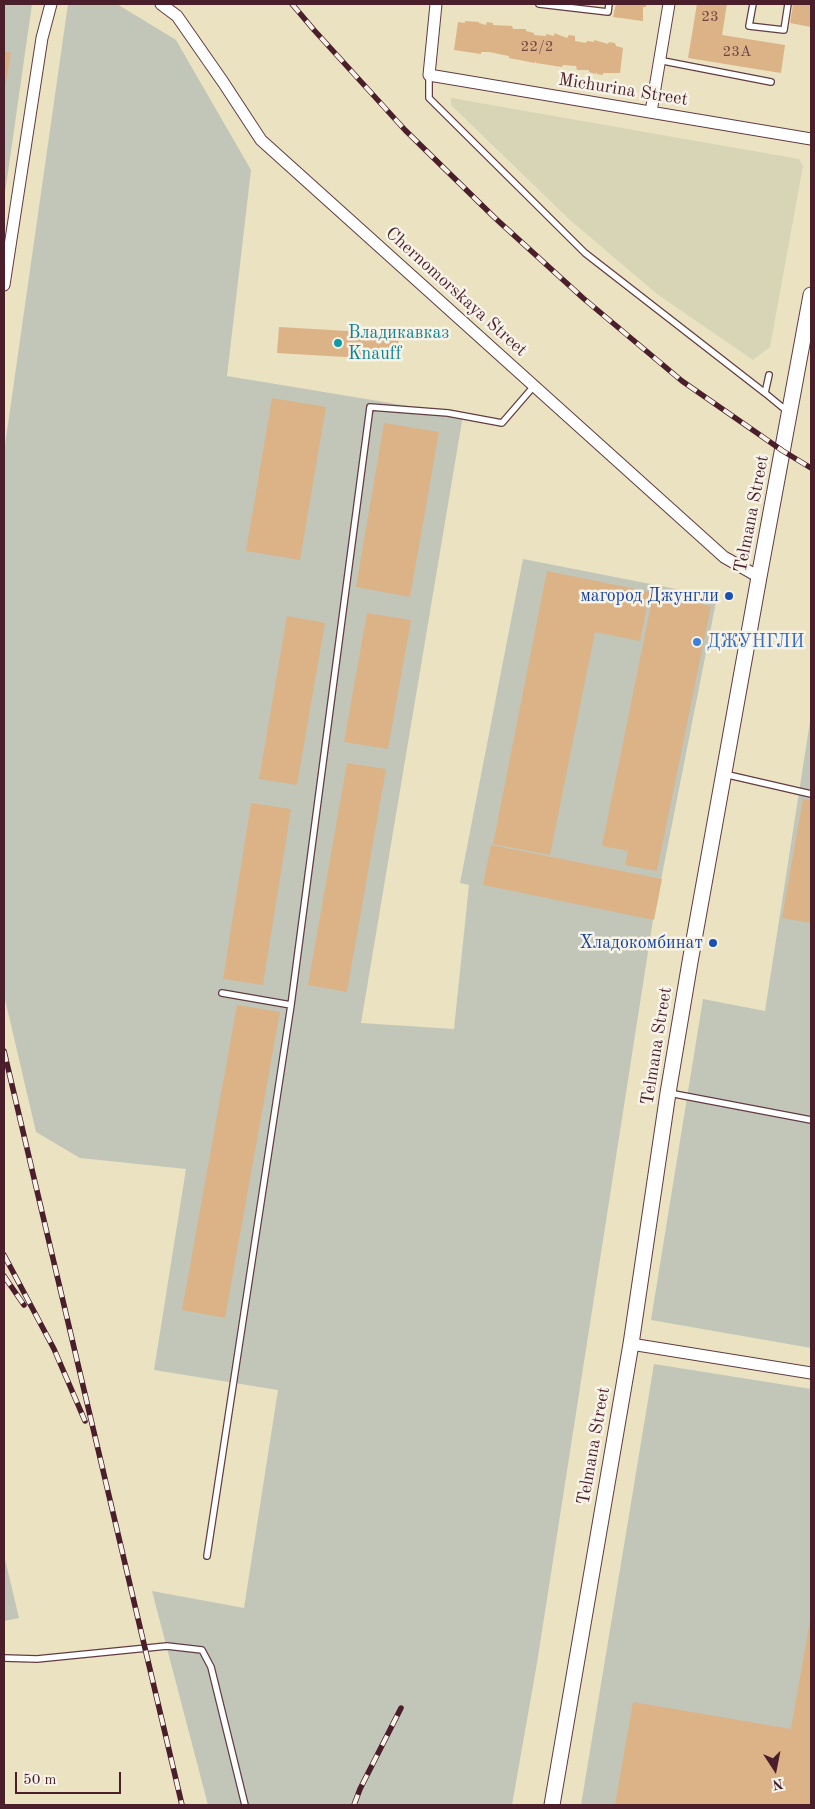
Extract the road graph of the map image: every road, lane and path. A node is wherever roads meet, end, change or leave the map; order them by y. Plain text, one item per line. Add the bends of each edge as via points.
1 (51, 4) edge
2 (161, 4) edge
3 (436, 4) edge
4 (539, 4) edge
5 (609, 4) edge
6 (669, 4) edge
7 (753, 4) edge
8 (788, 4) edge
9 (658, 60) junction
10 (429, 76) junction
11 (771, 82) dead end
12 (651, 112) junction
13 (811, 138) edge
14 (4, 285) edge
15 (811, 295) edge
16 (769, 375) dead end
17 (534, 386) junction
18 (765, 393) junction
19 (790, 413) junction
20 (759, 577) junction
21 (724, 774) junction
22 (811, 794) edge
23 (222, 993) dead end
24 (291, 1004) junction
25 (668, 1093) junction
26 (811, 1120) edge
27 (631, 1344) junction
28 (811, 1373) edge
29 (207, 1556) dead end
30 (4, 1658) edge
31 (245, 1805) edge
32 (552, 1805) edge

1 - 14 street via 42,38
2 - 17 street, Chernomorskaya Street via 177,16 261,140
3 - 10 street
4 - 5 lane via 608,12
6 - 9 street
7 - 8 lane via 750,26 784,30
9 - 11 lane
9 - 12 street
10 - 12 street, Michurina Street
10 - 18 lane via 429,98 585,253
12 - 13 street, Michurina Street
15 - 19 street, Telmana Street
16 - 18 lane
17 - 20 street, Chernomorskaya Street via 724,557
17 - 24 lane via 502,422 448,413 370,407
18 - 19 lane
19 - 20 street, Telmana Street
20 - 21 street, Telmana Street
21 - 22 lane
21 - 25 street, Telmana Street
23 - 24 lane
24 - 29 lane
25 - 26 lane
25 - 27 street, Telmana Street
27 - 28 street
27 - 32 street, Telmana Street
30 - 31 lane via 37,1659 167,1646 202,1650 211,1667

